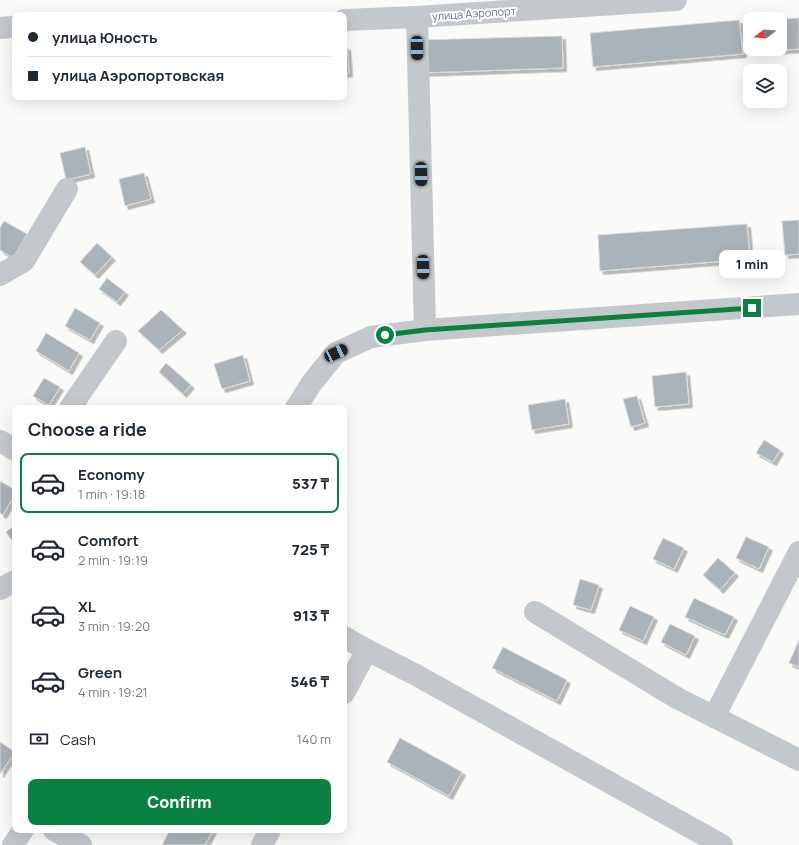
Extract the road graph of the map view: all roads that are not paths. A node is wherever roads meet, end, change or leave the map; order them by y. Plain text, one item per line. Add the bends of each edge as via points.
1 (676, 0) edge
2 (417, 17) junction
3 (347, 20) edge
4 (12, 27) edge
5 (0, 28) edge
6 (67, 189) dead end
7 (0, 275) edge
8 (799, 304) edge
9 (425, 330) junction
10 (116, 341) dead end
11 (72, 405) edge
12 (298, 405) edge
13 (0, 441) edge
14 (12, 448) edge
15 (799, 552) edge
16 (12, 583) edge
17 (0, 589) edge
18 (535, 612) dead end
19 (347, 639) edge
20 (367, 650) junction
21 (347, 687) edge
22 (714, 717) junction
23 (799, 760) edge
24 (21, 833) edge
25 (59, 833) edge
26 (268, 833) edge
27 (13, 845) edge
28 (81, 845) edge
29 (262, 845) edge
30 (722, 845) edge

1 - 2 street, улица Аэропорт
2 - 3 street, улица Аэропорт
2 - 9 street
4 - 5 street
6 - 7 street via 24,261
8 - 9 street
9 - 12 street via 371,336 336,353
10 - 11 street
13 - 14 street
15 - 22 street
16 - 17 street
18 - 22 street via 677,698
19 - 20 street
20 - 21 street
20 - 30 street
22 - 23 street
24 - 27 street
25 - 28 street
26 - 29 street

